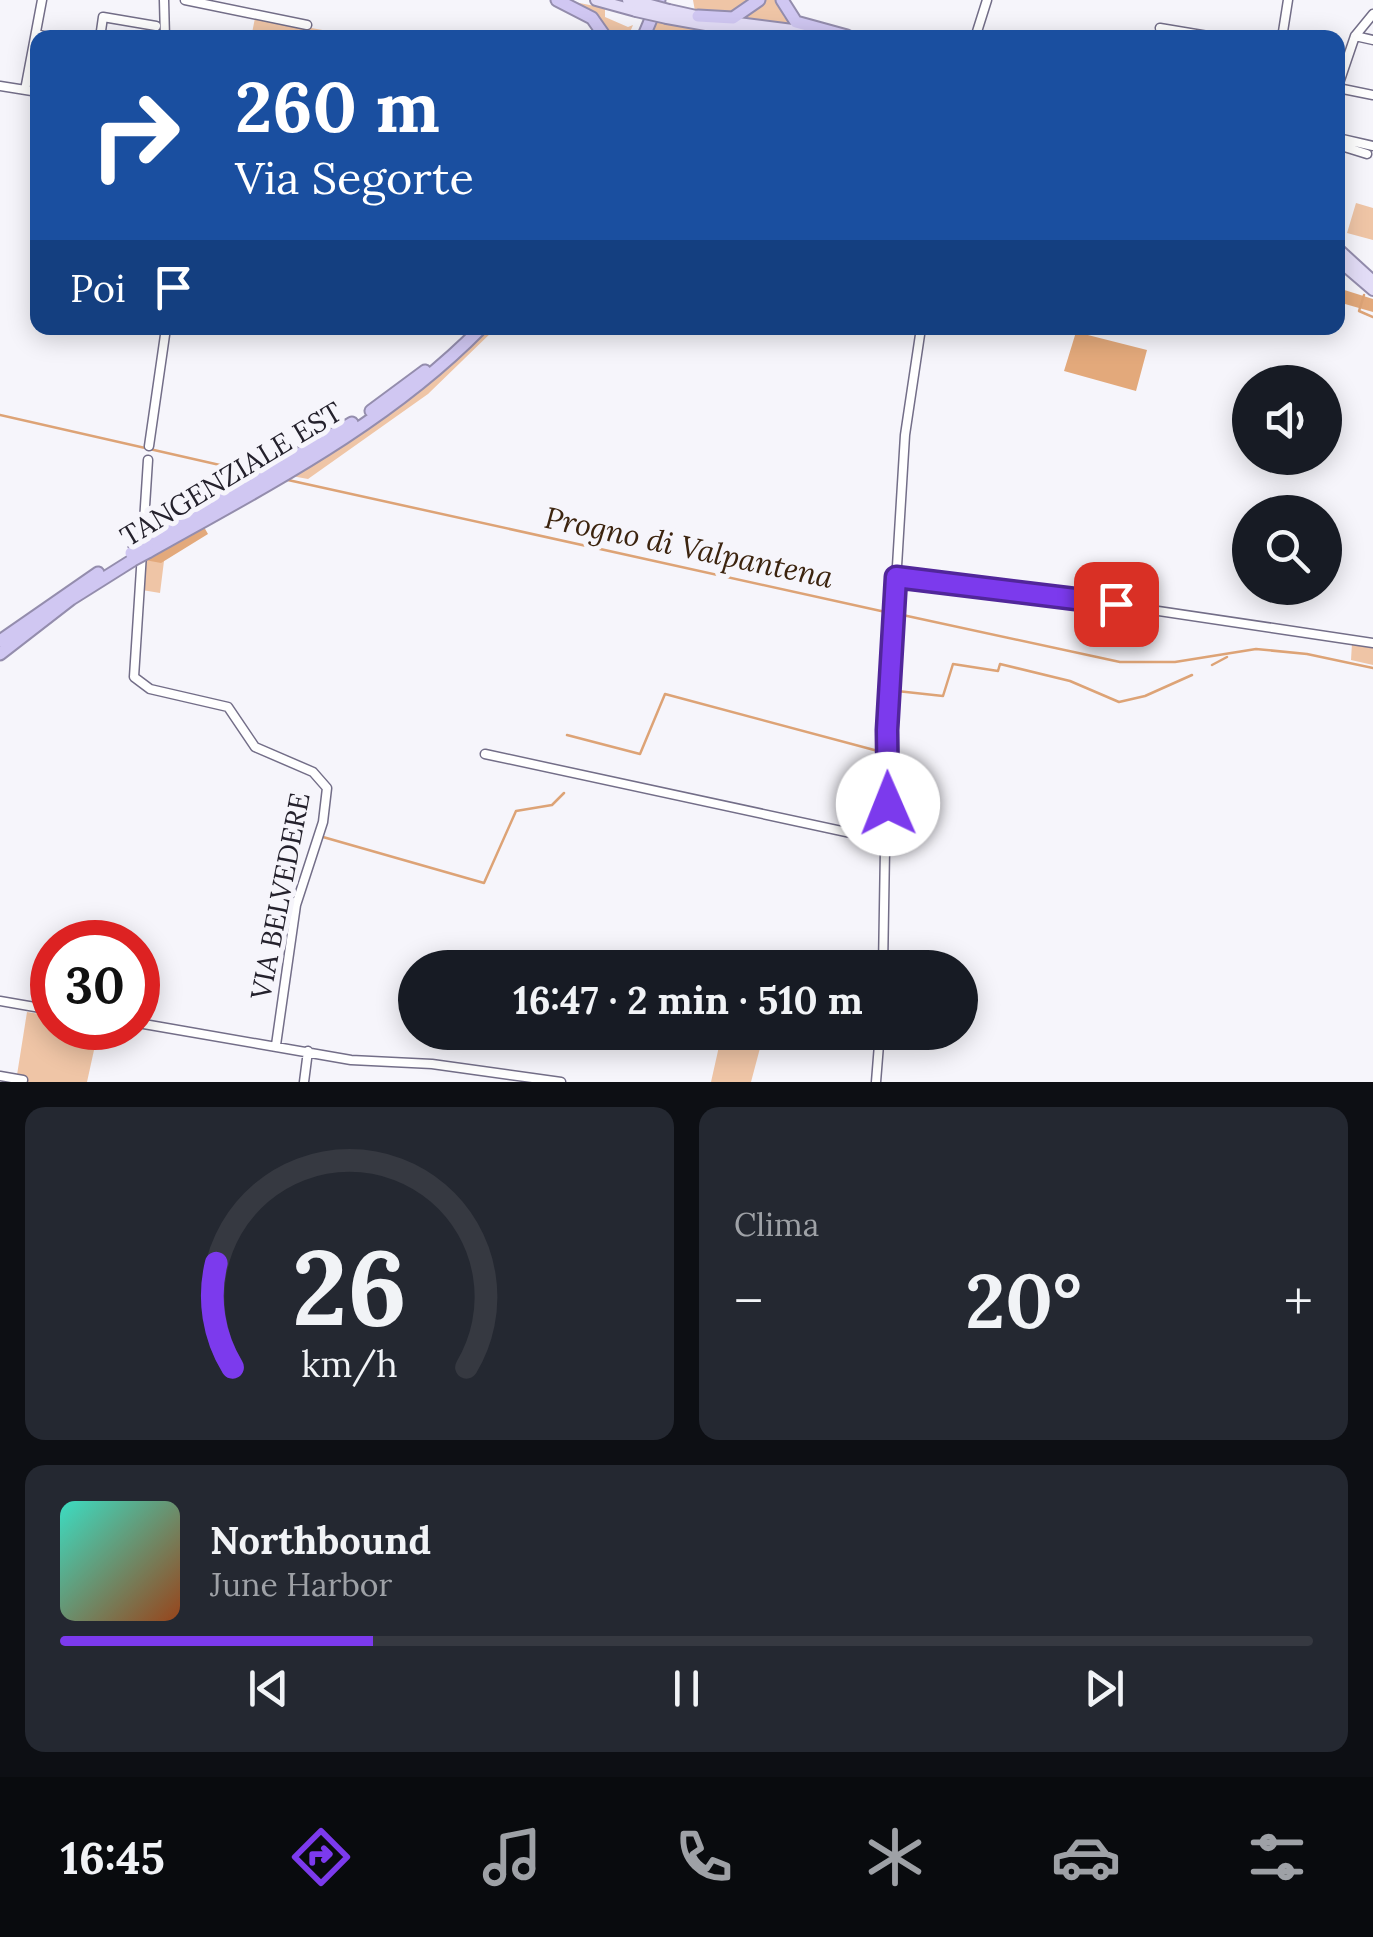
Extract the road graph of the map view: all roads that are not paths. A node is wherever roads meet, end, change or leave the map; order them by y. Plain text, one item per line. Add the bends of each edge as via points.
1 (42, 0) edge
2 (164, 0) edge
3 (184, 0) edge
4 (557, 0) edge
5 (596, 0) edge
6 (659, 0) edge
7 (759, 0) edge
8 (782, 0) edge
9 (987, 0) edge
10 (1288, 0) edge
11 (638, 3) edge
12 (668, 14) junction
13 (1373, 14) edge
14 (698, 16) junction
15 (307, 25) dead end
16 (156, 26) dead end
17 (1160, 28) dead end
18 (37, 30) edge
19 (102, 30) edge
20 (164, 30) edge
21 (600, 30) edge
22 (636, 30) edge
23 (646, 30) edge
24 (742, 30) edge
25 (800, 30) edge
26 (825, 30) edge
27 (977, 30) edge
28 (1172, 30) edge
29 (1283, 30) edge
30 (1355, 36) junction
31 (1373, 40) edge
32 (1345, 66) edge
33 (30, 68) edge
34 (0, 86) edge
35 (1345, 89) edge
36 (26, 90) junction
37 (30, 91) edge
38 (1373, 95) edge
39 (1345, 144) edge
40 (1370, 150) edge
41 (1345, 262) edge
42 (1345, 263) edge
43 (1373, 281) edge
44 (1373, 290) edge
45 (165, 335) edge
46 (464, 335) edge
47 (473, 335) edge
48 (919, 335) edge
49 (149, 444) dead end
50 (148, 460) dead end
51 (294, 464) junction
52 (132, 556) junction
53 (896, 577) junction
54 (0, 641) edge
55 (1373, 644) edge
56 (0, 654) edge
57 (485, 754) dead end
58 (888, 842) junction
59 (883, 950) edge
60 (0, 1001) edge
61 (30, 1006) edge
62 (160, 1026) edge
63 (276, 1044) junction
64 (879, 1050) edge
65 (308, 1051) junction
66 (476, 1070) junction
67 (0, 1076) edge
68 (23, 1080) edge
69 (304, 1082) edge
70 (474, 1082) edge
71 (561, 1082) edge
72 (876, 1082) edge

1 - 18 street
2 - 20 street
3 - 15 street
4 - 21 highway via 592,18
5 - 11 main road
6 - 23 highway
7 - 14 highway via 733,18
8 - 26 highway via 796,22
9 - 27 street
10 - 29 street
11 - 12 main road, bridge
11 - 22 highway
12 - 14 main road
12 - 24 main road
13 - 30 street
14 - 25 main road
16 - 19 street via 104,17
17 - 28 street
30 - 31 street
30 - 32 street
33 - 36 street
34 - 36 street
35 - 38 street
36 - 37 street
39 - 40 street
41 - 43 main road
42 - 44 main road
45 - 49 street
46 - 51 highway, TANGENZIALE EST
47 - 51 highway, TANGENZIALE EST via 406,397
48 - 53 street
50 - 63 street, VIA BELVEDERE via 134,676 150,689 228,708 255,747 313,772 327,788 296,905
51 - 52 highway, TANGENZIALE EST, bridge
52 - 54 highway, TANGENZIALE EST
52 - 56 highway, TANGENZIALE EST
53 - 55 street
53 - 58 street
57 - 58 street
58 - 59 street
60 - 61 street
62 - 63 street
63 - 65 street
64 - 72 street
65 - 66 street
65 - 69 street
66 - 70 street
66 - 71 street
67 - 68 street

